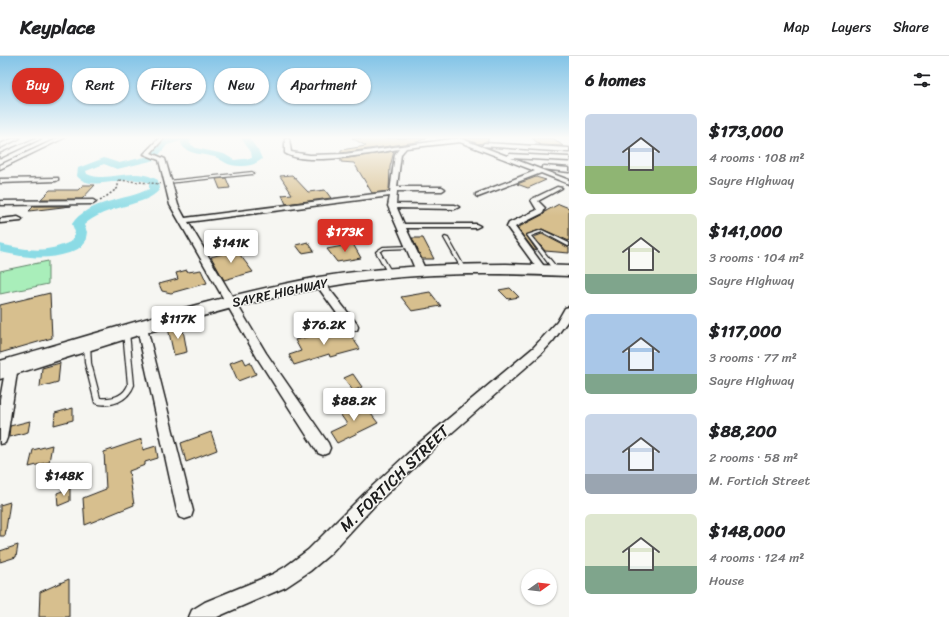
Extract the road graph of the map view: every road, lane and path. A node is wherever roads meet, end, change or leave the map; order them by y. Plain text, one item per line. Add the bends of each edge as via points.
1 (163, 164) edge
2 (397, 164) edge
3 (523, 164) edge
4 (532, 168) junction
5 (569, 170) edge
6 (541, 171) junction
7 (252, 173) dead end
8 (56, 179) dead end
9 (0, 182) edge
10 (569, 182) edge
11 (168, 183) junction
12 (559, 188) dead end
13 (442, 189) dead end
14 (393, 191) junction
15 (478, 195) dead end
16 (93, 202) joint
17 (0, 204) edge
18 (392, 206) junction
19 (455, 207) dead end
20 (18, 219) dead end
21 (184, 220) junction
22 (0, 221) edge
23 (402, 226) junction
24 (476, 226) dead end
25 (446, 238) dead end
26 (569, 245) edge
27 (411, 247) junction
28 (463, 268) junction
29 (556, 270) edge
30 (422, 271) junction
31 (390, 273) junction
32 (320, 283) junction
33 (230, 302) junction
34 (569, 310) edge
35 (353, 327) dead end
36 (134, 330) junction
37 (87, 344) junction
38 (6, 368) edge
39 (0, 438) edge
40 (323, 448) dead end
41 (185, 511) dead end
42 (199, 617) edge

1 - 11 street
2 - 14 street
3 - 4 street
4 - 5 street
4 - 6 street
6 - 10 street
6 - 15 street
7 - 11 lane
8 - 9 street
11 - 16 path via 118,180 118,188 103,200
11 - 21 street via 174,205
12 - 29 street via 534,200 541,208 540,212 511,227
13 - 14 street
14 - 18 street
14 - 21 street
16 - 17 street
18 - 19 street
18 - 23 street
20 - 22 street
21 - 33 street
23 - 24 street
23 - 27 street
25 - 28 lane
26 - 29 lane via 542,231 529,235
27 - 30 street
27 - 31 lane via 380,249 378,252
28 - 29 highway, SAYRE HIGHWAY
28 - 30 highway, SAYRE HIGHWAY
30 - 31 highway, SAYRE HIGHWAY
31 - 32 highway, SAYRE HIGHWAY
32 - 33 highway, SAYRE HIGHWAY
32 - 35 street
33 - 36 highway, SAYRE HIGHWAY
33 - 40 street via 262,356
34 - 42 street, M. FORTICH STREET via 534,353 447,426 305,565 284,579 211,608
36 - 37 highway, SAYRE HIGHWAY
36 - 37 lane via 130,391 106,402 97,401 88,363
36 - 41 street
37 - 38 highway, SAYRE HIGHWAY
38 - 39 street

